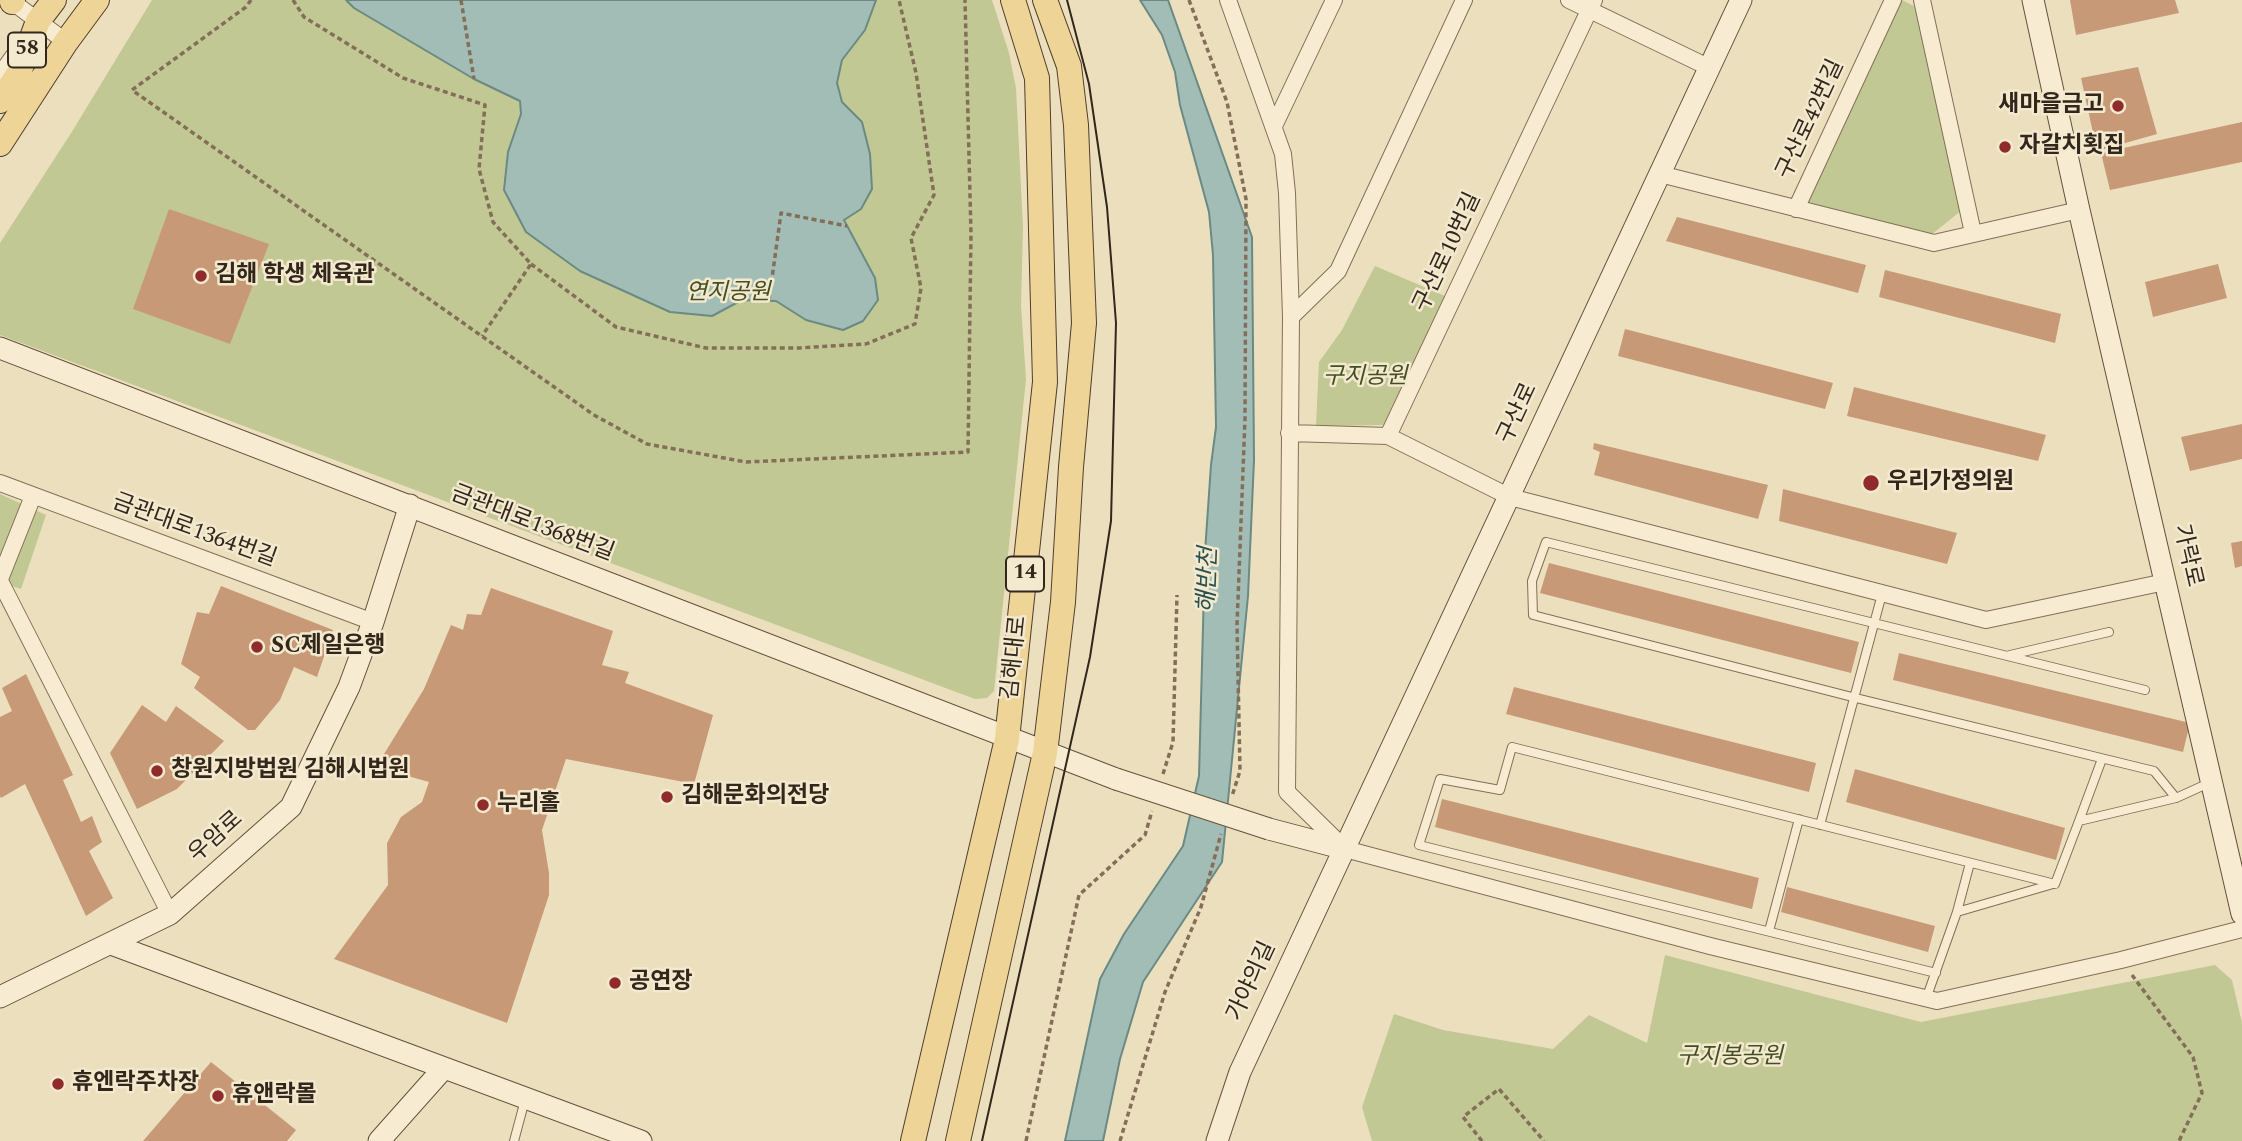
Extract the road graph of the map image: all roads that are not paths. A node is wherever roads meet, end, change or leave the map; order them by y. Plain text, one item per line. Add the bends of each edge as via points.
1 (54, 0) edge
2 (97, 0) edge
3 (1013, 0) edge
4 (1045, 0) edge
5 (1228, 0) edge
6 (1334, 0) edge
7 (1464, 0) edge
8 (1569, 0) edge
9 (1741, 0) edge
10 (1894, 0) edge
11 (1922, 0) edge
12 (2033, 0) edge
13 (12, 1) edge
14 (1592, 5) edge
15 (38, 21) junction
16 (66, 42) junction
17 (1708, 68) junction
18 (0, 75) edge
19 (0, 101) edge
20 (1274, 126) junction
21 (0, 144) edge
22 (1660, 173) junction
23 (1796, 209) junction
24 (2079, 210) junction
25 (1973, 233) junction
26 (1292, 317) junction
27 (0, 348) edge
28 (1289, 433) junction
29 (1388, 436) junction
30 (0, 483) edge
31 (33, 496) junction
32 (1510, 498) junction
33 (410, 505) junction
34 (0, 580) edge
35 (2165, 582) junction
36 (1882, 594) junction
37 (373, 622) junction
38 (1874, 622) junction
39 (2109, 632) dead end
40 (2007, 656) junction
41 (2145, 690) dead end
42 (1856, 698) junction
43 (1007, 739) junction
44 (1045, 752) junction
45 (2102, 759) junction
46 (2211, 782) junction
47 (2176, 798) junction
48 (1799, 819) junction
49 (2079, 821) junction
50 (1820, 825) junction
51 (1345, 849) junction
52 (1970, 863) junction
53 (2055, 884) junction
54 (1957, 912) junction
55 (170, 914) junction
56 (2242, 914) edge
57 (2242, 929) edge
58 (1769, 931) junction
59 (111, 944) junction
60 (1936, 973) junction
61 (0, 997) edge
62 (1926, 999) junction
63 (443, 1069) junction
64 (525, 1099) junction
65 (379, 1141) edge
66 (514, 1141) edge
67 (641, 1141) edge
68 (913, 1141) edge
69 (958, 1141) edge
70 (1217, 1141) edge

1 - 15 main road, 58
2 - 16 main road
3 - 43 main road, 김해대로 / 14 via 1037,78 1045,382
4 - 44 main road, 김해대로 via 1069,66 1075,113 1084,323 1063,602
5 - 20 street
6 - 20 street
7 - 26 street via 1338,271
8 - 14 street
9 - 17 street, 구산로
10 - 23 street, 구산로42번길
11 - 25 street
12 - 24 street, 가락로
13 - 15 street
14 - 17 street
14 - 29 street, 구산로10번길
15 - 16 street
15 - 18 street
15 - 19 main road, 58 via 19,73
16 - 21 main road
17 - 22 street, 구산로
20 - 26 street via 1283,154
22 - 23 street, 구산로42번길
22 - 32 street, 구산로
23 - 25 street via 1934,243
24 - 25 street
24 - 35 street, 가락로
26 - 28 street
27 - 33 street, 금관대로1368번길
28 - 29 street
28 - 51 street via 1287,792
29 - 32 street
30 - 31 street, 금관대로1364번길
31 - 34 street
31 - 37 street, 금관대로1364번길
32 - 36 street
32 - 51 street, 구산로
33 - 37 street, 우암로
33 - 43 street, 금관대로1368번길
34 - 55 street
35 - 36 street via 1986,620
35 - 46 street, 가락로
36 - 38 lane
37 - 55 street, 우암로 via 349,687 291,807
38 - 40 lane
38 - 42 lane
38 - 42 lane via 1546,542 1532,581 1533,615
39 - 40 lane
40 - 41 lane
42 - 45 lane
42 - 50 lane
43 - 44 street, 금관대로1368번길
43 - 68 main road, 김해대로 / 14
44 - 51 street, 금관대로1368번길, bridge via 1269,829
44 - 69 main road, 김해대로
45 - 47 lane via 2154,771
45 - 49 lane
46 - 47 lane
46 - 56 street, 가락로
47 - 49 lane
48 - 50 lane
48 - 58 lane
48 - 58 lane via 1512,747 1500,790 1440,779 1419,845
49 - 53 lane
50 - 52 lane
51 - 62 street via 1710,947
51 - 70 street, 가야의길 via 1240,1072
52 - 53 lane
52 - 54 lane
53 - 54 lane
54 - 60 lane
55 - 59 street, 우암로
57 - 62 street via 1937,1002
58 - 60 lane
59 - 61 street, 우암로
59 - 63 street
60 - 62 lane
63 - 64 street
63 - 65 street
64 - 66 lane
64 - 67 street

